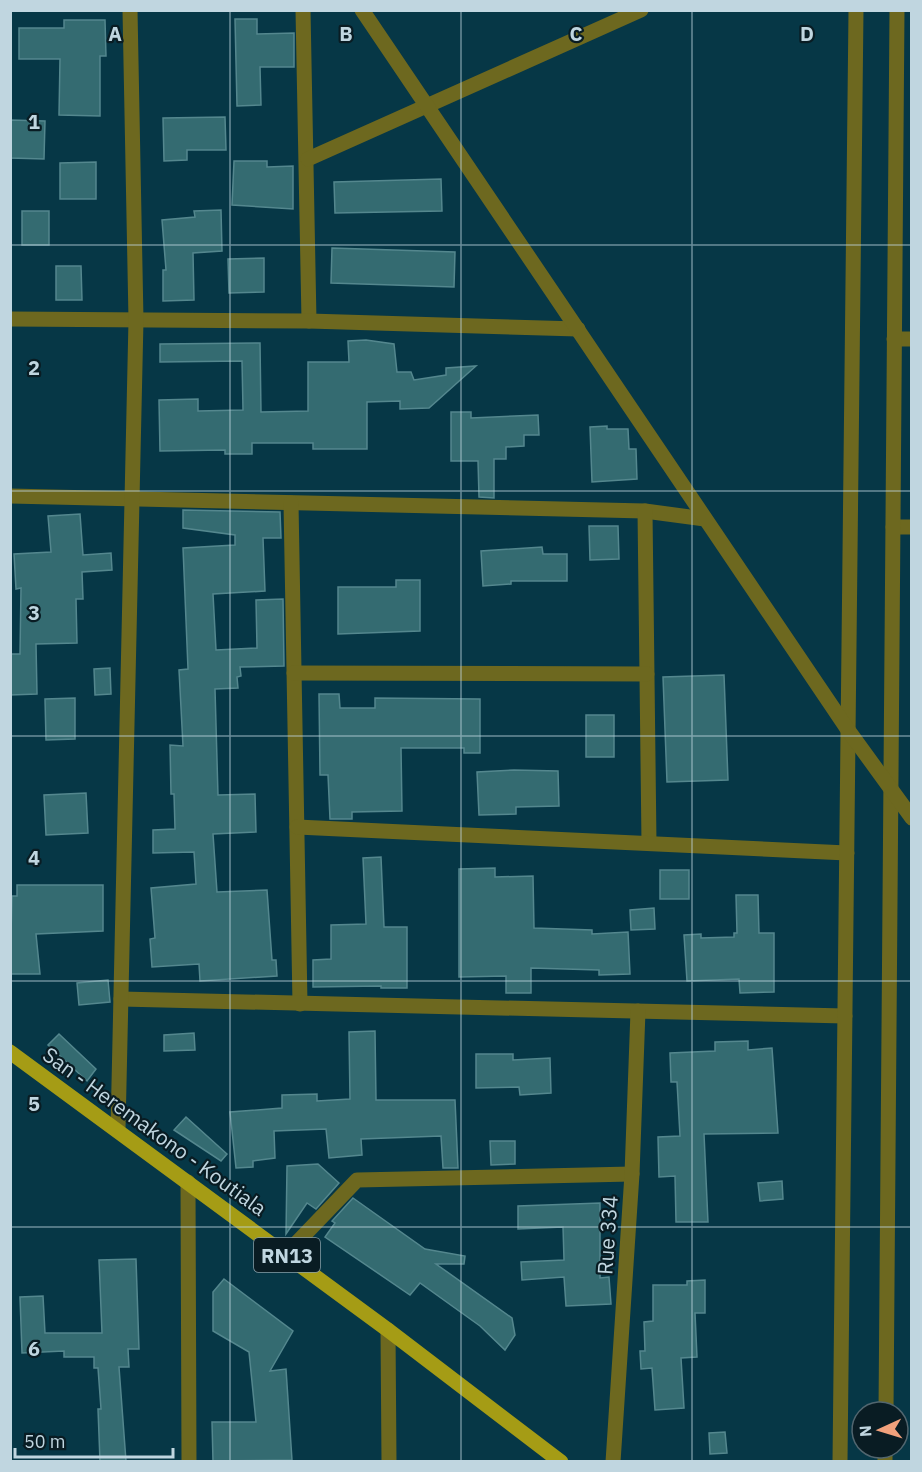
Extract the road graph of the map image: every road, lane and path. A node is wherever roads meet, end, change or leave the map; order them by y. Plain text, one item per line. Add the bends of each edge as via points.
1 (130, 10) edge
2 (303, 10) edge
3 (362, 10) edge
4 (641, 10) edge
5 (856, 10) edge
6 (897, 10) edge
7 (428, 107) junction
8 (308, 159) junction
9 (10, 319) edge
10 (136, 320) junction
11 (309, 321) junction
12 (578, 330) junction
13 (894, 339) junction
14 (912, 339) edge
15 (10, 496) edge
16 (132, 499) junction
17 (291, 502) junction
18 (645, 511) junction
19 (705, 519) junction
20 (893, 527) junction
21 (912, 527) edge
22 (294, 673) junction
23 (647, 674) junction
24 (848, 730) junction
25 (891, 789) junction
26 (912, 818) edge
27 (297, 827) junction
28 (648, 843) junction
29 (847, 853) junction
30 (121, 999) junction
31 (300, 1004) junction
32 (638, 1011) junction
33 (845, 1016) junction
34 (10, 1052) edge
35 (118, 1130) junction
36 (632, 1174) junction
37 (188, 1182) junction
38 (286, 1254) junction
39 (388, 1330) junction
40 (886, 1400) edge
41 (189, 1461) edge
42 (389, 1461) edge
43 (561, 1461) edge
44 (613, 1461) edge
45 (840, 1461) edge

1 - 10 street
2 - 8 street
3 - 7 street
4 - 7 street
5 - 24 street
6 - 13 street
7 - 8 street
7 - 12 street
8 - 11 street
9 - 10 street
10 - 11 street
10 - 16 street
11 - 12 street
12 - 19 street
13 - 14 street
13 - 20 street
15 - 16 street
16 - 17 street
16 - 30 street
17 - 18 street
17 - 22 street
18 - 19 street
18 - 23 street
19 - 24 street
20 - 21 street
20 - 25 street
22 - 23 street
22 - 27 street
23 - 28 street
24 - 25 street
24 - 29 street
25 - 26 street
25 - 40 street
27 - 28 street
27 - 31 street
28 - 29 street
29 - 33 street
30 - 31 street
30 - 35 street
31 - 32 street
32 - 33 street
32 - 36 street, Rue 334
33 - 45 street
34 - 35 main road, San - Heremakono - Koutiala / RN13
35 - 37 main road, San - Heremakono - Koutiala / RN13
36 - 38 street via 357,1180
36 - 44 street, Rue 334
37 - 38 main road, San - Heremakono - Koutiala / RN13
37 - 41 street
38 - 39 main road, San - Heremakono - Koutiala / RN13
39 - 42 street
39 - 43 main road, San - Heremakono - Koutiala / RN13

